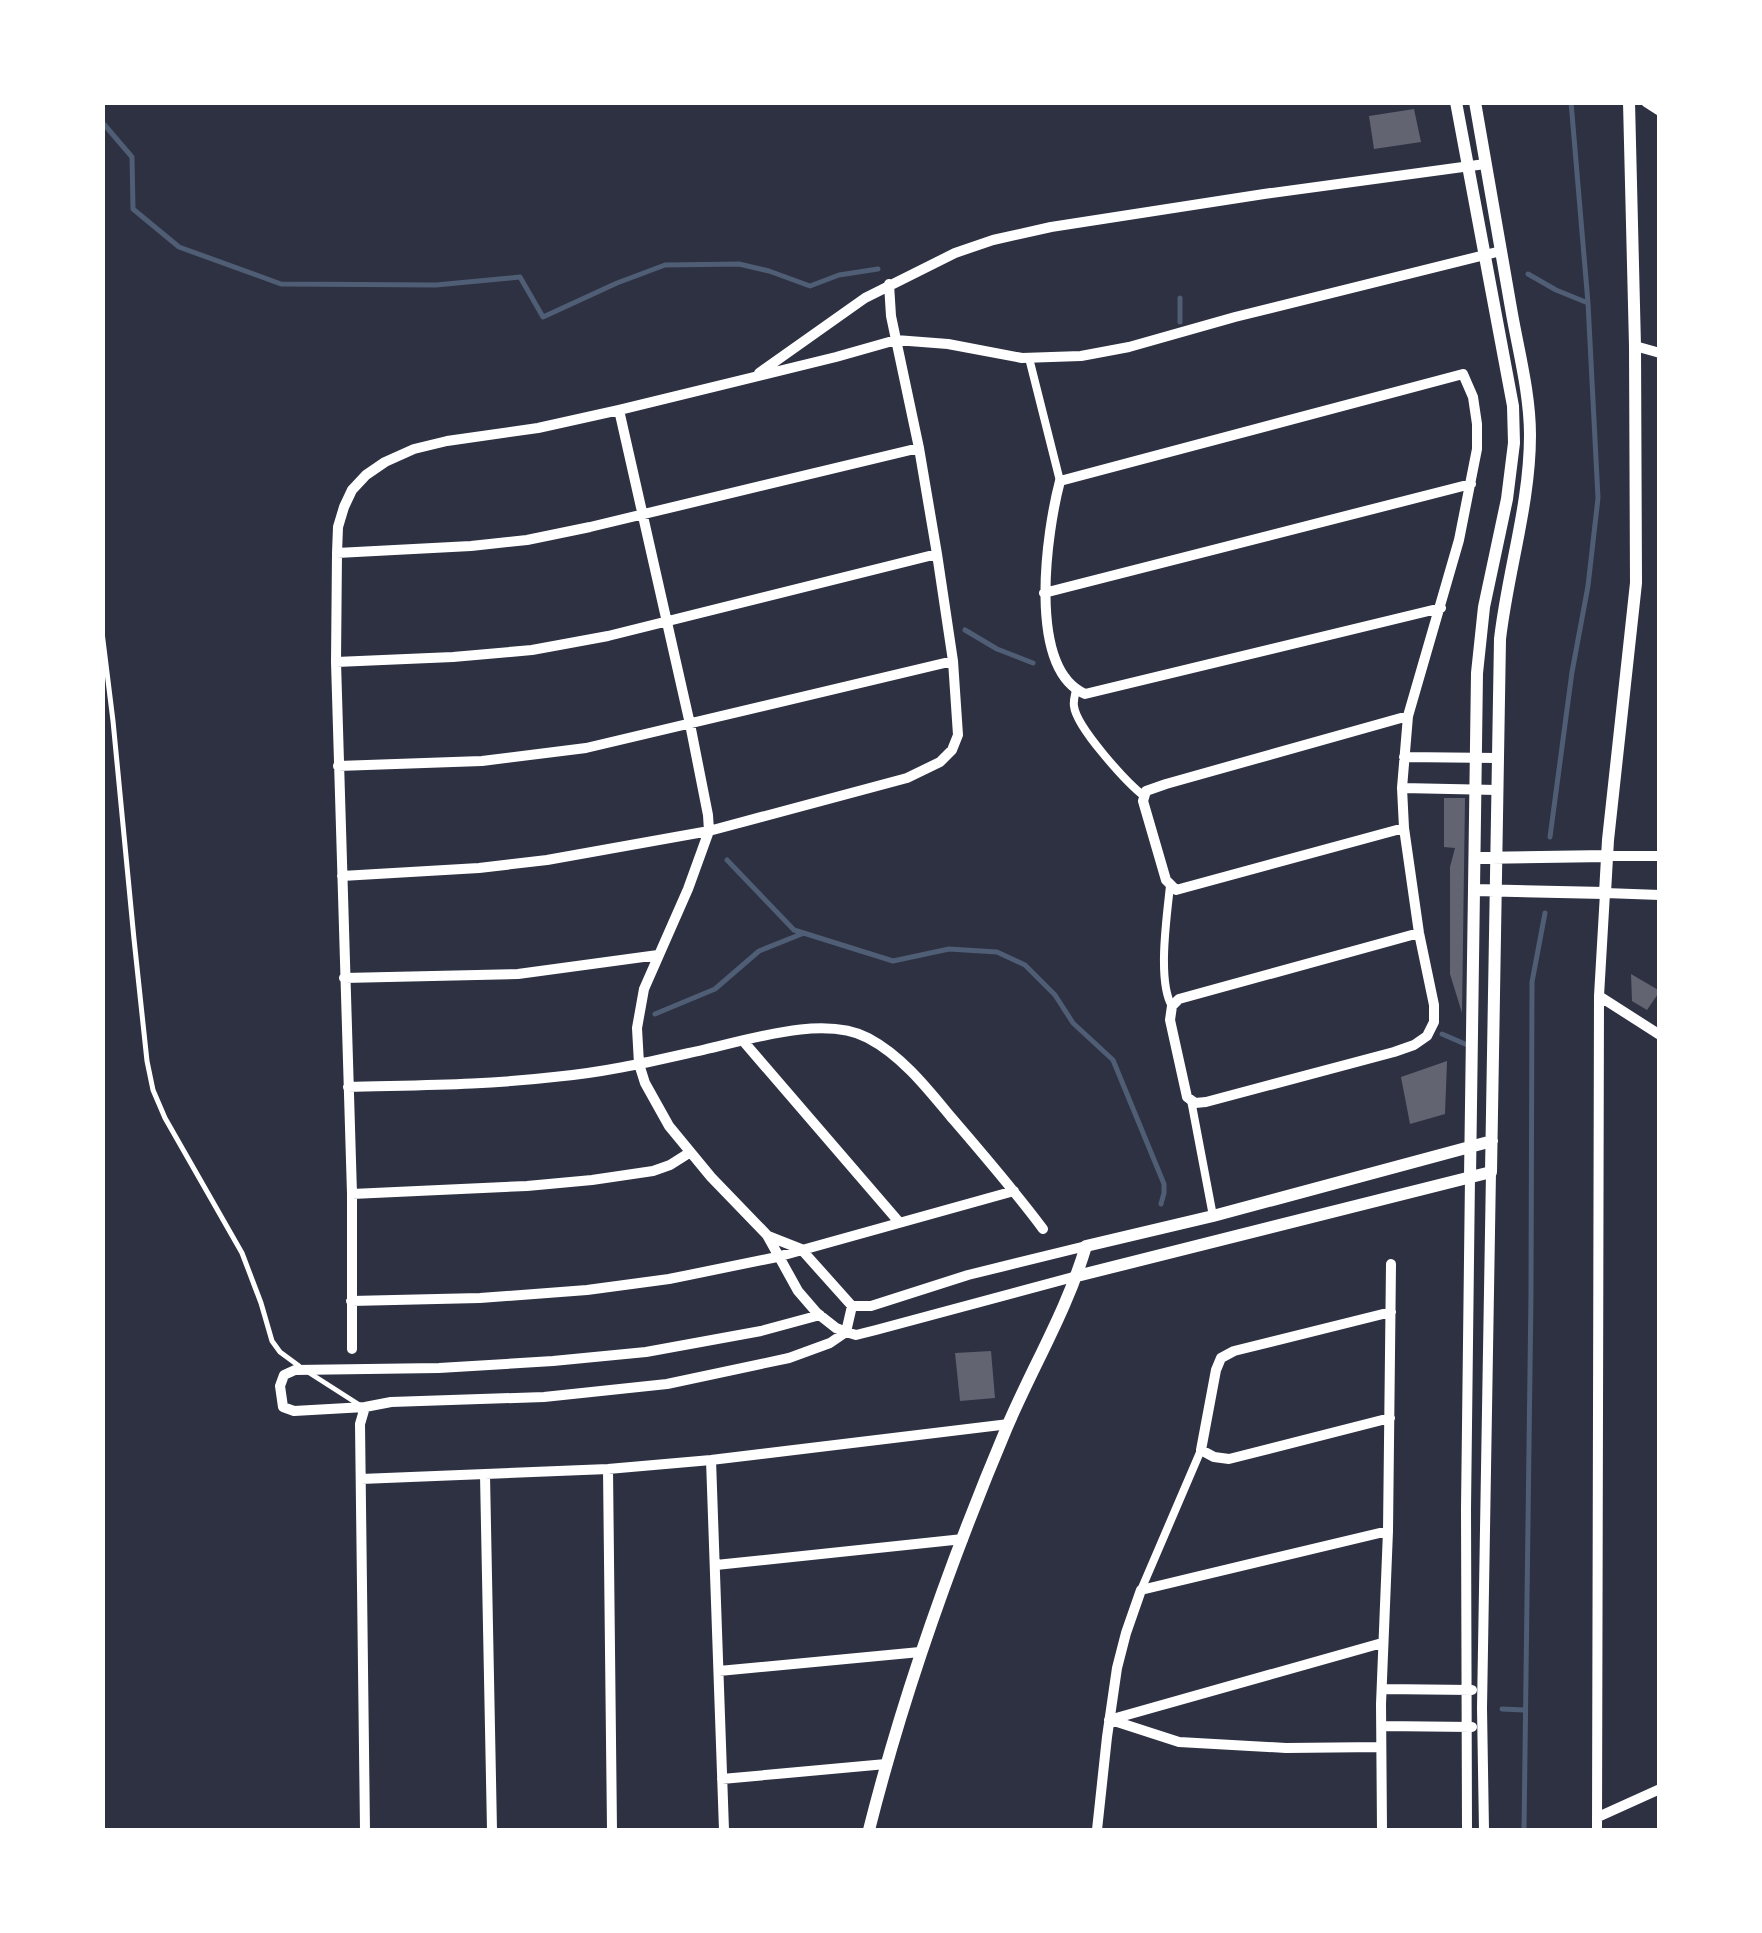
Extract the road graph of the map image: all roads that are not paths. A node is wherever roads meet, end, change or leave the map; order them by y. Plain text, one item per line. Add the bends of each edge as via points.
1 (1456, 102) edge
2 (1475, 102) edge
3 (1629, 102) edge
4 (1646, 102) edge
5 (1660, 111) edge
6 (1485, 164) junction
7 (1467, 167) junction
8 (1501, 252) junction
9 (1484, 255) junction
10 (888, 284) junction
11 (896, 340) junction
12 (1635, 346) junction
13 (1660, 353) edge
14 (1029, 358) junction
15 (756, 376) junction
16 (619, 410) junction
17 (919, 448) junction
18 (1060, 481) junction
19 (1471, 484) junction
20 (642, 514) junction
21 (337, 553) junction
22 (937, 554) junction
23 (1044, 593) junction
24 (1440, 608) junction
25 (666, 622) junction
26 (102, 632) edge
27 (953, 661) junction
28 (336, 662) junction
29 (1076, 690) junction
30 (1408, 716) junction
31 (690, 724) junction
32 (1404, 757) junction
33 (1478, 758) junction
34 (1497, 758) junction
35 (338, 766) junction
36 (1402, 788) junction
37 (1477, 790) junction
38 (1497, 790) junction
39 (1144, 796) junction
40 (1404, 828) junction
41 (708, 831) junction
42 (1607, 856) junction
43 (1660, 856) edge
44 (1475, 858) junction
45 (1503, 859) junction
46 (342, 876) junction
47 (1170, 886) junction
48 (1475, 890) junction
49 (1503, 891) junction
50 (1605, 893) junction
51 (1660, 895) edge
52 (1420, 934) junction
53 (658, 955) junction
54 (344, 978) junction
55 (1598, 996) junction
56 (1172, 1006) junction
57 (1660, 1035) edge
58 (744, 1042) junction
59 (638, 1064) junction
60 (348, 1087) junction
61 (1191, 1100) junction
62 (1492, 1141) junction
63 (1470, 1146) junction
64 (689, 1152) junction
65 (1491, 1172) junction
66 (1470, 1176) junction
67 (1014, 1191) junction
68 (352, 1194) junction
69 (1213, 1216) junction
70 (899, 1222) junction
71 (1042, 1229) dead end
72 (768, 1236) junction
73 (1086, 1246) junction
74 (801, 1249) junction
75 (778, 1256) junction
76 (1392, 1264) dead end
77 (1077, 1276) junction
78 (351, 1302) junction
79 (852, 1306) junction
80 (1391, 1312) junction
81 (820, 1316) junction
82 (846, 1332) junction
83 (352, 1348) dead end
84 (303, 1369) junction
85 (365, 1408) junction
86 (1390, 1418) junction
87 (1008, 1424) junction
88 (1201, 1450) junction
89 (711, 1460) junction
90 (608, 1469) junction
91 (485, 1475) junction
92 (361, 1479) junction
93 (1388, 1531) junction
94 (963, 1538) junction
95 (716, 1565) junction
96 (1141, 1590) junction
97 (1382, 1642) junction
98 (920, 1652) junction
99 (719, 1671) junction
100 (1382, 1689) junction
101 (1466, 1690) junction
102 (1483, 1690) junction
103 (1109, 1720) junction
104 (1382, 1726) junction
105 (1483, 1726) junction
106 (1466, 1727) junction
107 (1381, 1746) junction
108 (886, 1764) junction
109 (722, 1779) junction
110 (1660, 1789) edge
111 (1598, 1817) junction
112 (365, 1830) edge
113 (492, 1830) edge
114 (612, 1830) edge
115 (724, 1830) edge
116 (869, 1830) edge
117 (1097, 1830) edge
118 (1382, 1830) edge
119 (1467, 1830) edge
120 (1484, 1830) edge
121 (1598, 1830) edge

1 - 7 street
2 - 6 street
3 - 12 street
4 - 5 street
6 - 7 street
6 - 8 street
7 - 9 street
7 - 10 street via 1051,227 955,253
8 - 9 street
8 - 34 street via 1524,378 1530,466 1504,598
9 - 14 street via 1129,347
9 - 33 street via 1514,443 1484,606
10 - 11 street
10 - 15 street
11 - 14 street
11 - 15 street
11 - 17 street
12 - 13 street
12 - 42 street via 1636,583
14 - 18 street
15 - 16 street
16 - 20 street
16 - 21 street via 447,441 385,462 352,490 338,527
17 - 20 street
17 - 22 street
18 - 19 street via 1464,374 1477,424
18 - 23 street
19 - 23 street
19 - 24 street
20 - 21 street via 527,540
20 - 25 street
21 - 28 street
22 - 25 street
22 - 27 street
23 - 29 street via 1054,652
24 - 29 street via 1095,692
24 - 30 street
25 - 28 street via 532,650
25 - 31 street
26 - 84 lane via 153,1090 242,1253 272,1340
27 - 31 street
27 - 41 street via 958,734 940,762 907,778
28 - 35 street
29 - 39 street via 1080,721 1126,783
30 - 32 street
30 - 39 street via 1166,784
31 - 35 street via 536,756
31 - 41 street
32 - 33 street
32 - 36 street
33 - 34 street
33 - 37 street
34 - 38 street
35 - 46 street
36 - 37 street
36 - 40 street
37 - 38 street
37 - 44 street
38 - 45 street
39 - 47 street
40 - 47 street via 1182,889
40 - 52 street
41 - 46 street via 530,862
41 - 53 street
42 - 43 street
42 - 45 street
42 - 50 street
44 - 45 street
44 - 48 street
45 - 49 street
46 - 54 street
47 - 56 street via 1165,987
48 - 49 street
48 - 63 street
49 - 50 street
49 - 62 street
50 - 51 street
50 - 55 street
52 - 56 street via 1186,996
52 - 61 street via 1434,1004 1427,1036 1394,1052 1206,1102
53 - 54 street via 518,974
53 - 59 street via 640,1010
54 - 60 street
55 - 57 street
55 - 111 street
56 - 61 street
58 - 59 street
58 - 67 street via 814,1028 868,1037 917,1077
58 - 70 street
59 - 60 street via 503,1082
59 - 64 street via 655,1104
60 - 68 street
61 - 69 street
62 - 63 street
62 - 65 street
63 - 66 street
63 - 69 street
64 - 68 street via 653,1172 592,1180
64 - 72 street
65 - 66 street
65 - 102 street
66 - 77 street
66 - 101 street
67 - 70 street
67 - 71 street
68 - 78 street
69 - 73 street
70 - 74 street
72 - 74 street
72 - 75 street
73 - 77 street
73 - 79 street
74 - 75 street
74 - 79 street
75 - 78 street via 587,1290
75 - 81 street
76 - 80 street
77 - 82 street via 876,1330
77 - 87 street
78 - 83 street
79 - 82 street
80 - 86 street
80 - 88 street via 1221,1358
81 - 82 street
81 - 84 street via 646,1352 439,1368
82 - 85 street via 790,1358 667,1384
84 - 85 lane
84 - 85 street via 284,1375 283,1407
85 - 92 street
86 - 88 street via 1230,1458
86 - 93 street
87 - 89 street
87 - 94 street
88 - 96 street
89 - 90 street
89 - 95 street
90 - 91 street
90 - 114 street
91 - 92 street
91 - 113 street
92 - 112 street
93 - 96 street
93 - 97 street
94 - 95 street
94 - 98 street
95 - 99 street
96 - 103 street via 1121,1650
97 - 100 street
97 - 103 street
98 - 99 street
98 - 108 street
99 - 109 street
100 - 101 street
100 - 104 street
101 - 102 street
101 - 106 street
102 - 105 street
103 - 107 street via 1179,1742
103 - 117 street
104 - 106 street
104 - 107 street
105 - 106 street
105 - 120 street
106 - 119 street
107 - 118 street
108 - 109 street
108 - 116 street
109 - 115 street
110 - 111 street
111 - 121 street

